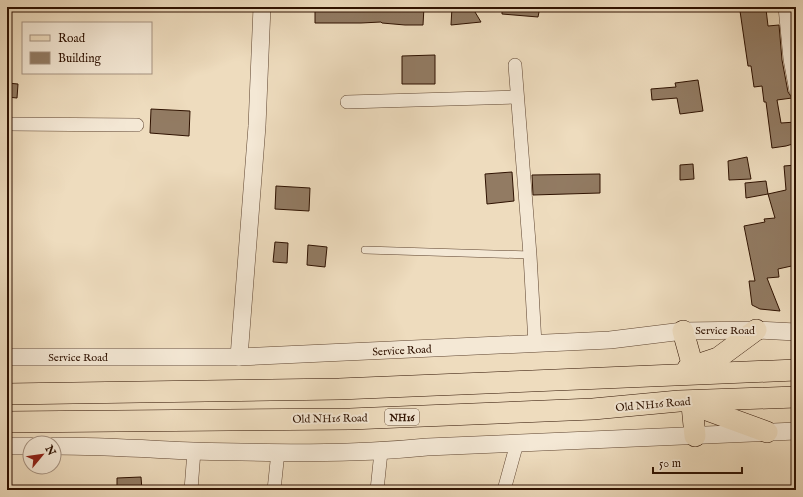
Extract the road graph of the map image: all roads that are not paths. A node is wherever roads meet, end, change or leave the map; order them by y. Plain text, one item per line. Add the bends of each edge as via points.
1 (262, 7) edge
2 (785, 7) edge
3 (515, 65) dead end
4 (796, 91) edge
5 (517, 96) junction
6 (347, 102) dead end
7 (7, 124) edge
8 (137, 125) dead end
9 (365, 250) dead end
10 (530, 255) junction
11 (756, 330) junction
12 (683, 331) junction
13 (796, 332) edge
14 (535, 344) junction
15 (7, 357) edge
16 (240, 357) junction
17 (693, 366) junction
18 (796, 370) edge
19 (669, 375) junction
20 (7, 394) edge
21 (796, 397) edge
22 (685, 403) junction
23 (7, 422) edge
24 (796, 431) edge
25 (767, 432) junction
26 (695, 436) junction
27 (517, 443) junction
28 (7, 446) edge
29 (22, 446) edge
30 (62, 446) edge
31 (194, 451) junction
32 (278, 452) junction
33 (381, 452) junction
34 (191, 490) edge
35 (274, 490) edge
36 (378, 490) edge
37 (504, 490) edge

1 - 16 street via 257,126
2 - 4 street
3 - 5 street
5 - 6 street
5 - 10 street
7 - 8 street
9 - 10 lane
10 - 14 street
11 - 12 street, Service Road
11 - 13 street, Service Road
11 - 17 main road via 718,358
12 - 14 street, Service Road via 610,340
12 - 17 main road
14 - 16 street, Service Road
15 - 16 street, Service Road
17 - 19 main road
18 - 19 main road
19 - 20 main road via 339,389
21 - 22 main road, Old NH16 Road / NH16
22 - 23 main road, Old NH16 Road / NH16 via 350,419
22 - 25 main road
22 - 26 main road
24 - 25 street
25 - 26 street
26 - 27 street
27 - 33 street
27 - 37 street
28 - 29 street
30 - 31 street
31 - 32 street
31 - 34 street
32 - 33 street
32 - 35 street
33 - 36 street

